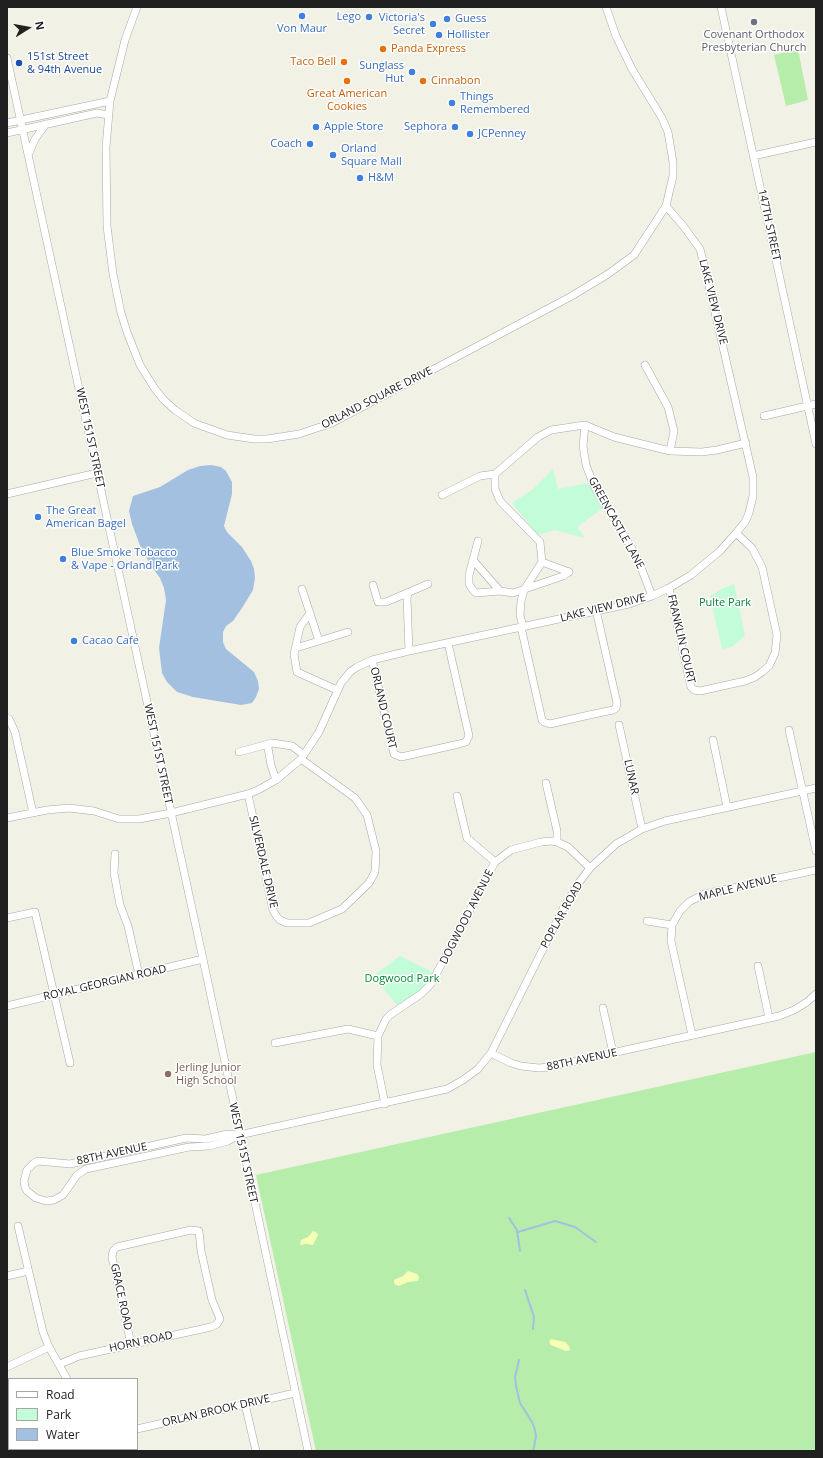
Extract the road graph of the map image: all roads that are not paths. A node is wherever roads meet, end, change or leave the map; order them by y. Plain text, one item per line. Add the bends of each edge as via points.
1 (137, 7) edge
2 (606, 7) edge
3 (721, 7) edge
4 (7, 58) edge
5 (110, 100) junction
6 (108, 115) junction
7 (21, 120) junction
8 (7, 123) edge
9 (46, 124) junction
10 (23, 129) junction
11 (7, 133) edge
12 (816, 142) edge
13 (28, 155) junction
14 (753, 156) junction
15 (666, 206) junction
16 (644, 365) dead end
17 (816, 404) edge
18 (808, 406) junction
19 (764, 416) dead end
20 (585, 425) junction
21 (746, 444) junction
22 (816, 444) edge
23 (670, 451) junction
24 (98, 474) junction
25 (495, 474) junction
26 (7, 494) edge
27 (442, 495) dead end
28 (736, 533) junction
29 (478, 541) dead end
30 (473, 560) junction
31 (542, 562) junction
32 (428, 584) dead end
33 (373, 585) dead end
34 (669, 588) junction
35 (302, 589) dead end
36 (524, 590) junction
37 (500, 591) junction
38 (408, 592) junction
39 (652, 596) junction
40 (596, 610) junction
41 (310, 613) junction
42 (522, 627) junction
43 (348, 632) dead end
44 (319, 641) junction
45 (448, 643) junction
46 (296, 648) junction
47 (409, 651) junction
48 (372, 660) junction
49 (337, 690) junction
50 (7, 718) edge
51 (619, 725) dead end
52 (789, 730) dead end
53 (713, 740) dead end
54 (269, 744) junction
55 (239, 752) dead end
56 (302, 757) junction
57 (276, 780) junction
58 (546, 783) dead end
59 (816, 788) edge
60 (803, 791) junction
61 (248, 794) junction
62 (457, 796) dead end
63 (727, 807) junction
64 (33, 813) junction
65 (171, 813) junction
66 (7, 818) edge
67 (642, 829) junction
68 (557, 842) junction
69 (816, 851) edge
70 (115, 854) dead end
71 (495, 862) junction
72 (590, 868) junction
73 (816, 870) edge
74 (7, 918) edge
75 (648, 921) dead end
76 (672, 925) junction
77 (203, 960) junction
78 (758, 966) dead end
79 (139, 975) junction
80 (816, 994) edge
81 (53, 996) junction
82 (7, 1006) edge
83 (603, 1008) dead end
84 (769, 1018) junction
85 (692, 1035) junction
86 (378, 1036) junction
87 (275, 1043) dead end
88 (491, 1053) junction
89 (613, 1053) junction
90 (70, 1063) dead end
91 (385, 1104) junction
92 (239, 1135) junction
93 (18, 1226) dead end
94 (28, 1271) junction
95 (7, 1276) edge
96 (220, 1319) joint
97 (131, 1344) junction
98 (49, 1347) junction
99 (60, 1364) junction
100 (7, 1367) edge
101 (67, 1378) edge
102 (295, 1393) junction
103 (245, 1404) junction
104 (138, 1429) edge
105 (256, 1451) edge
106 (308, 1451) edge

1 - 5 street, ORLAND SQUARE DRIVE via 124,44
2 - 15 street, ORLAND SQUARE DRIVE via 630,66 668,132 673,176
3 - 14 street, 147TH STREET
4 - 7 street, WEST 151ST STREET
5 - 6 street, ORLAND SQUARE DRIVE
5 - 7 street
6 - 9 street via 97,113
6 - 15 street, ORLAND SQUARE DRIVE via 106,215 118,302 133,350 155,389 175,410 194,423 219,433 244,438 267,439 327,426 570,297 608,274 634,254
7 - 8 street
7 - 10 street, WEST 151ST STREET
9 - 10 street
9 - 13 street
10 - 11 street
10 - 13 street, WEST 151ST STREET
12 - 14 street
13 - 24 street, WEST 151ST STREET
14 - 18 street, 147TH STREET
15 - 21 street, LAKE VIEW DRIVE via 700,249
16 - 23 street via 668,407 674,431
17 - 18 street
18 - 19 street
18 - 22 street, 147TH STREET
20 - 23 street via 614,437
20 - 25 street via 551,430 538,437
20 - 39 street, GREENCASTLE LANE via 583,446 586,465 594,486 637,557
21 - 23 street via 702,452
21 - 28 street, LAKE VIEW DRIVE via 753,477 753,496 747,517
24 - 26 street
24 - 65 street, WEST 151ST STREET
25 - 27 street via 480,476
25 - 31 street via 495,489 500,501 540,542
28 - 34 street, LAKE VIEW DRIVE via 708,562
28 - 34 street, FRANKLIN COURT via 752,548 762,567 777,635 775,653 769,666 746,681 700,691 694,690 691,687
29 - 30 street
30 - 37 street
30 - 37 street via 469,579 472,589 476,593
31 - 36 street
31 - 36 street via 569,572
32 - 38 street
33 - 38 street via 378,602 386,602
34 - 39 street, LAKE VIEW DRIVE
35 - 41 street
36 - 37 street via 513,593
36 - 42 street via 519,610
38 - 47 street
39 - 40 street, LAKE VIEW DRIVE via 630,604
40 - 42 street, LAKE VIEW DRIVE
40 - 42 street via 617,704 613,710 596,714 550,724 542,720
41 - 44 street
41 - 46 street via 300,627
42 - 45 street, LAKE VIEW DRIVE
43 - 44 street
44 - 46 street
45 - 47 street, LAKE VIEW DRIVE
45 - 48 street, ORLAND COURT via 469,736 466,742 401,757 392,751
46 - 49 street via 294,654 297,672
47 - 48 street, LAKE VIEW DRIVE
48 - 49 street, LAKE VIEW DRIVE via 350,672
49 - 56 street, LAKE VIEW DRIVE via 319,732
50 - 64 street via 15,732
51 - 67 street, LUNAR
52 - 60 street
53 - 63 street
54 - 55 street
54 - 56 street via 292,746
54 - 57 street via 271,765
56 - 57 street, LAKE VIEW DRIVE
56 - 61 street, SILVERDALE DRIVE via 355,798 367,815 376,851 375,872 369,883 342,909 309,923 287,923 277,918 273,910
57 - 61 street, LAKE VIEW DRIVE
58 - 68 street via 557,831
59 - 60 street, POPLAR ROAD
60 - 63 street, POPLAR ROAD
60 - 69 street
61 - 65 street, LAKE VIEW DRIVE
62 - 71 street via 467,838
63 - 67 street, POPLAR ROAD
64 - 65 street, LAKE VIEW DRIVE via 60,808 81,808 119,819 149,818
64 - 66 street, LAKE VIEW DRIVE
65 - 77 street, WEST 151ST STREET
67 - 72 street, POPLAR ROAD via 616,844
68 - 71 street, DOGWOOD AVENUE via 548,841 517,848
68 - 72 street via 568,847
70 - 79 street via 114,872 120,905 128,926
71 - 86 street, DOGWOOD AVENUE via 433,980 422,994 386,1019
72 - 88 street, POPLAR ROAD via 562,909
73 - 76 street, MAPLE AVENUE via 701,896 684,906
74 - 81 street via 35,912
75 - 76 street
76 - 85 street via 672,949
77 - 79 street, ROYAL GEORGIAN ROAD
77 - 92 street, WEST 151ST STREET
78 - 84 street
79 - 81 street, ROYAL GEORGIAN ROAD
80 - 84 street, 88TH AVENUE via 794,1010
81 - 82 street, ROYAL GEORGIAN ROAD
81 - 90 street
83 - 89 street
84 - 85 street, 88TH AVENUE
85 - 89 street, 88TH AVENUE
86 - 87 street via 348,1029
86 - 91 street, DOGWOOD AVENUE via 377,1065
88 - 89 street, 88TH AVENUE via 521,1066 543,1068
88 - 91 street, 88TH AVENUE via 478,1069 447,1089
91 - 92 street, 88TH AVENUE
92 - 92 street, 88TH AVENUE via 227,1134 206,1139 186,1138 70,1164 38,1161 27,1170 25,1187 36,1198 54,1200 63,1195 77,1175 86,1169 189,1147 209,1146
92 - 102 street, WEST 151ST STREET
93 - 94 street
94 - 95 street
94 - 98 street via 40,1322
96 - 97 street, HORN ROAD via 211,1327
96 - 97 street, GRACE ROAD via 212,1300 199,1231 191,1230 117,1247 112,1257
97 - 99 street, HORN ROAD via 79,1356
98 - 99 street
98 - 100 street
99 - 101 street
102 - 103 street, ORLAN BROOK DRIVE
102 - 106 street, WEST 151ST STREET
103 - 104 street, ORLAN BROOK DRIVE
103 - 105 street

